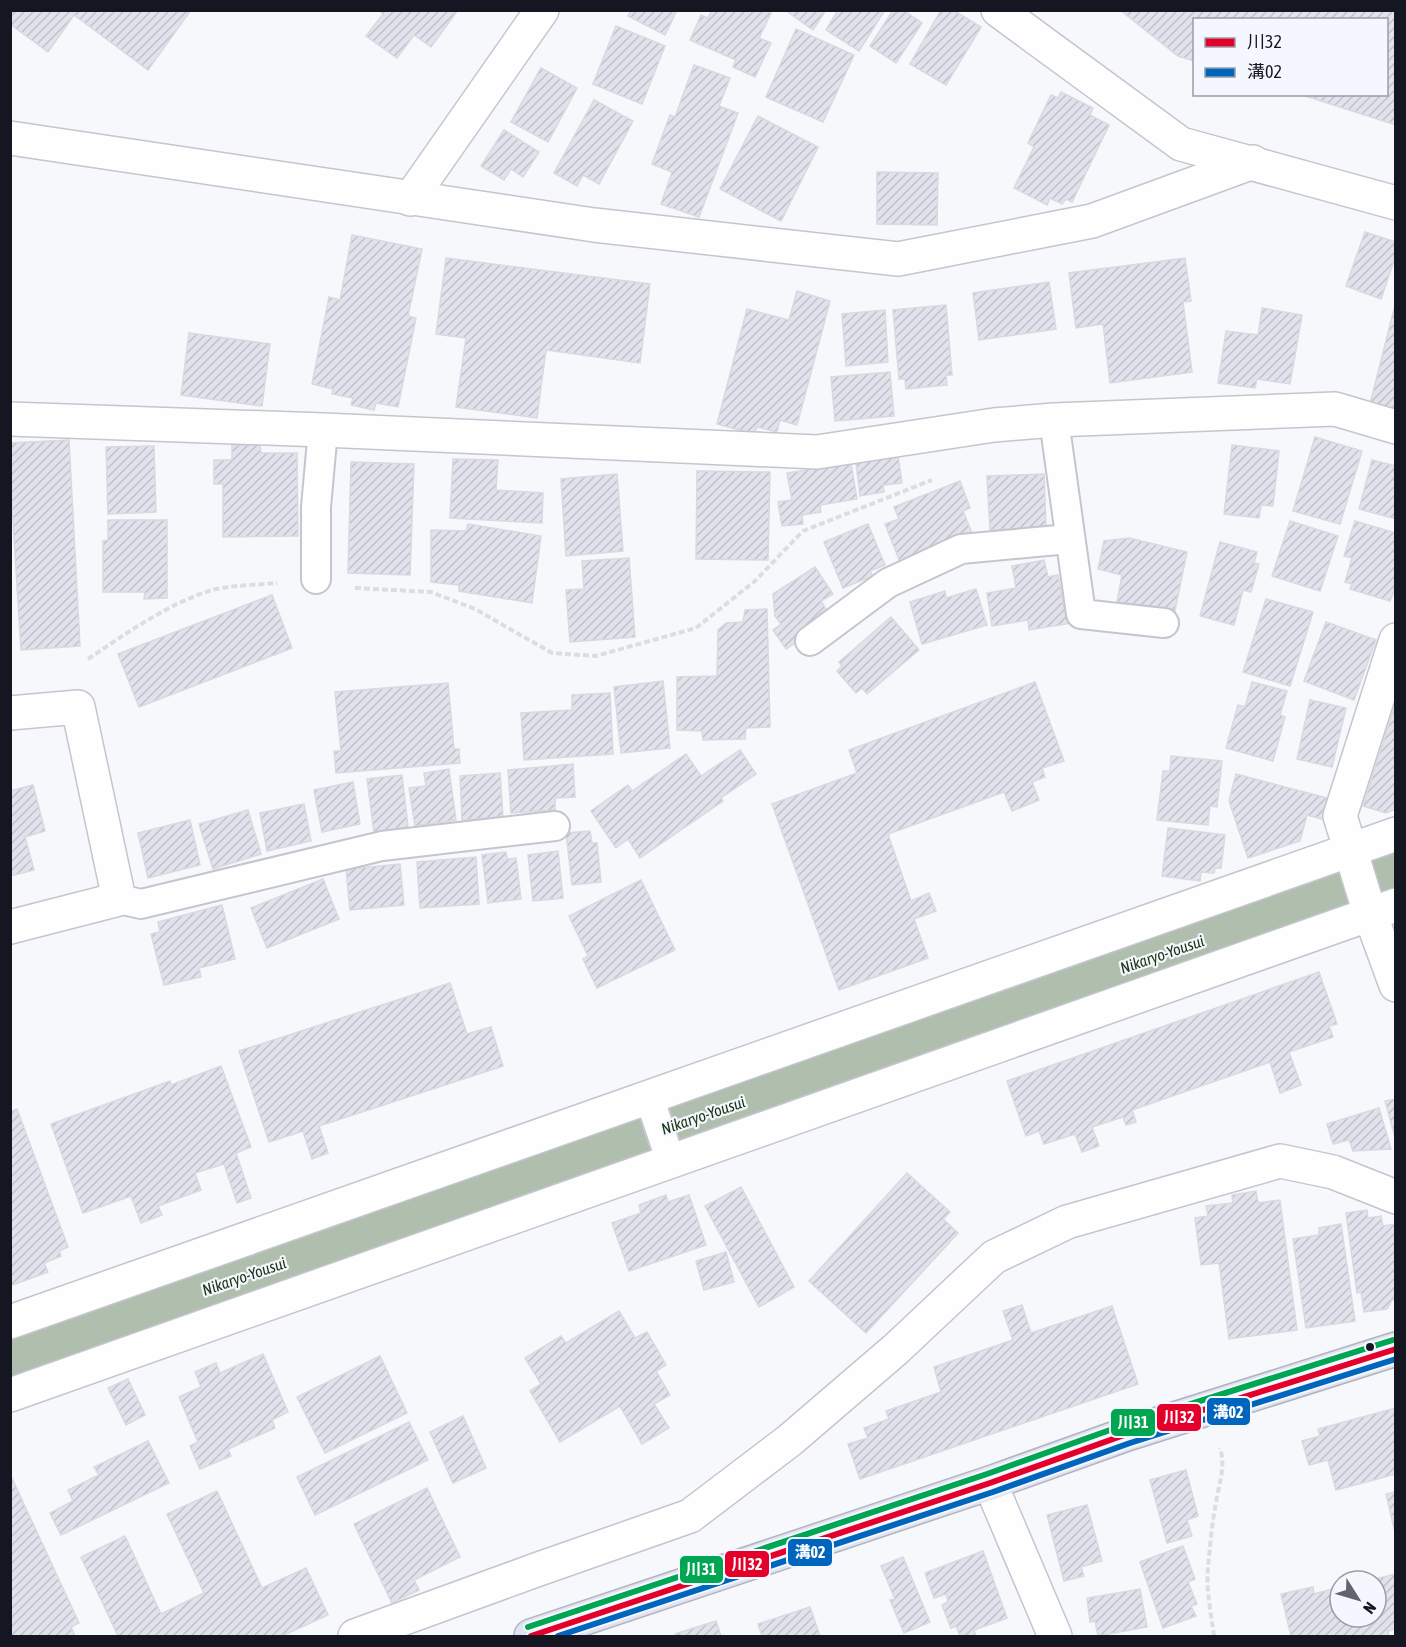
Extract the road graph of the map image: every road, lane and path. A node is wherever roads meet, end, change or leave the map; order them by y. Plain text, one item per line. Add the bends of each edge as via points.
1 (542, 10) edge
2 (998, 10) edge
3 (10, 138) edge
4 (1253, 162) junction
5 (411, 199) junction
6 (1395, 203) edge
7 (10, 419) edge
8 (1054, 420) junction
9 (1395, 427) edge
10 (323, 430) junction
11 (935, 479) dead end
12 (1069, 539) junction
13 (316, 579) junction
14 (1164, 623) dead end
15 (1395, 640) edge
16 (810, 641) dead end
17 (88, 659) dead end
18 (10, 713) edge
19 (555, 826) dead end
20 (1395, 834) edge
21 (1349, 849) junction
22 (119, 899) junction
23 (1383, 909) edge
24 (10, 927) edge
25 (1395, 985) edge
26 (649, 1097) junction
27 (671, 1161) junction
28 (1395, 1197) edge
29 (10, 1322) edge
30 (1395, 1349) edge
31 (10, 1395) edge
32 (1206, 1409) junction
33 (990, 1483) junction
34 (354, 1636) edge
35 (531, 1636) edge
36 (1055, 1636) edge
37 (1214, 1636) edge

1 - 5 street
2 - 4 street via 1180,144
3 - 5 street
4 - 5 street via 1092,221 898,259 594,225
4 - 6 street
7 - 10 street
8 - 9 street via 1335,409
8 - 10 street via 994,425 817,452
8 - 12 lane
10 - 13 lane via 316,507
11 - 13 path via 803,531 755,581 696,628 596,656 552,653 475,609 431,592 362,590
12 - 14 lane via 1081,614
12 - 16 lane via 961,549 888,583
13 - 17 path via 214,590 180,602
15 - 21 street via 1340,816
18 - 22 street via 78,707
19 - 22 lane via 382,846 141,904
20 - 21 street
21 - 23 street
21 - 26 street
22 - 24 street
23 - 25 street
23 - 27 street
26 - 27 lane
26 - 29 street
27 - 31 street
28 - 34 street via 1333,1172 1280,1161 1067,1222 994,1257 888,1357 790,1440 690,1516
30 - 32 highway
32 - 33 highway
32 - 37 path via 1223,1459 1208,1569
33 - 35 highway
33 - 36 street

